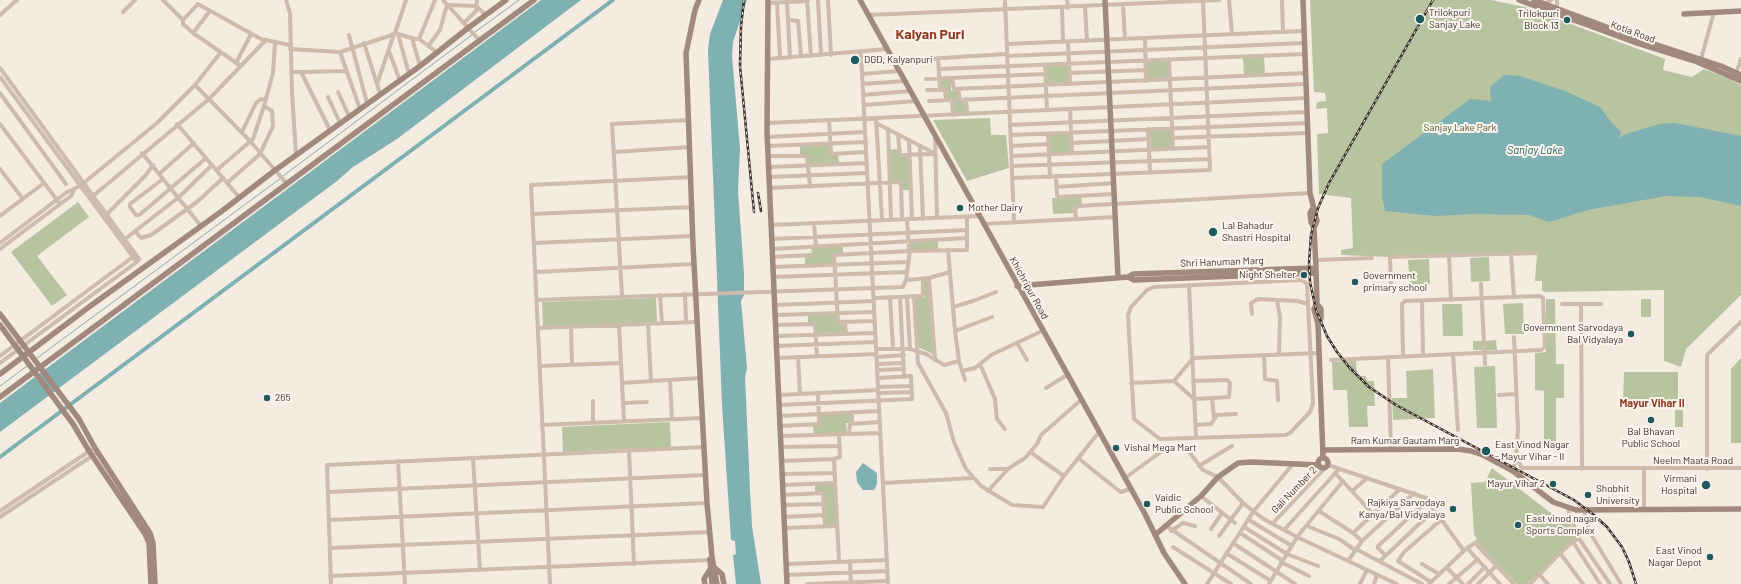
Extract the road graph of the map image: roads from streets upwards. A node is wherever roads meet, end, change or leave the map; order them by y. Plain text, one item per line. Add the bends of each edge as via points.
1 (17, 0) edge
2 (135, 0) edge
3 (163, 0) edge
4 (286, 0) edge
5 (406, 0) edge
6 (435, 0) edge
7 (443, 0) edge
8 (477, 0) edge
9 (506, 0) edge
10 (534, 0) edge
11 (699, 0) edge
12 (818, 0) edge
13 (828, 0) edge
14 (860, 0) edge
15 (1005, 0) edge
16 (1067, 0) edge
17 (1203, 0) edge
18 (1219, 0) edge
19 (1229, 0) edge
20 (1282, 0) edge
21 (1302, 0) edge
22 (1519, 0) edge
23 (1534, 0) edge
24 (1551, 0) edge
25 (1557, 0) edge
26 (796, 1) edge
27 (807, 1) edge
28 (768, 2) edge
29 (787, 2) junction
30 (1143, 2) edge
31 (777, 3) junction
32 (1106, 3) edge
33 (447, 4) junction
34 (1544, 4) junction
35 (1123, 5) junction
36 (476, 6) junction
37 (1085, 7) junction
38 (1062, 8) junction
39 (1068, 8) junction
40 (1557, 9) junction
41 (1006, 10) junction
42 (210, 11) junction
43 (1741, 11) edge
44 (123, 12) dead end
45 (1714, 12) junction
46 (1684, 14) dead end
47 (0, 15) edge
48 (486, 15) junction
49 (869, 15) junction
50 (183, 20) junction
51 (788, 20) junction
52 (464, 23) junction
53 (798, 26) junction
54 (809, 26) junction
55 (469, 29) junction
56 (1303, 31) junction
57 (1284, 32) junction
58 (193, 33) junction
59 (251, 34) junction
60 (396, 34) junction
61 (1232, 34) junction
62 (348, 35) dead end
63 (1204, 36) junction
64 (412, 38) junction
65 (1145, 38) junction
66 (420, 39) junction
67 (1125, 39) junction
68 (479, 40) junction
69 (1107, 40) junction
70 (265, 41) junction
71 (1087, 41) junction
72 (1066, 42) junction
73 (275, 43) junction
74 (364, 43) junction
75 (1303, 43) junction
76 (1007, 44) junction
77 (429, 45) junction
78 (290, 47) junction
79 (352, 48) junction
80 (1205, 48) junction
81 (887, 49) junction
82 (1145, 50) junction
83 (389, 51) junction
84 (221, 52) junction
85 (340, 52) junction
86 (438, 52) junction
87 (1108, 52) junction
88 (861, 53) junction
89 (1068, 54) junction
90 (1304, 54) junction
91 (821, 55) junction
92 (831, 55) junction
93 (1007, 55) junction
94 (800, 56) junction
95 (811, 56) junction
96 (790, 57) junction
97 (780, 58) junction
98 (938, 58) junction
99 (1205, 58) junction
100 (768, 59) junction
101 (1701, 59) junction
102 (1741, 59) edge
103 (1146, 60) junction
104 (1169, 60) junction
105 (894, 61) junction
106 (1108, 62) junction
107 (236, 63) junction
108 (861, 63) junction
109 (1069, 64) junction
110 (1045, 65) junction
111 (241, 66) junction
112 (420, 66) junction
113 (1008, 66) junction
114 (1, 70) edge
115 (346, 70) junction
116 (938, 70) junction
117 (1146, 70) junction
118 (899, 71) junction
119 (291, 72) junction
120 (301, 72) junction
121 (1109, 72) junction
122 (1069, 73) junction
123 (1305, 73) junction
124 (409, 74) junction
125 (862, 74) junction
126 (1045, 74) junction
127 (1737, 75) edge
128 (1008, 76) junction
129 (0, 77) edge
130 (952, 78) junction
131 (1206, 78) junction
132 (926, 79) dead end
133 (939, 79) junction
134 (1170, 80) junction
135 (400, 81) junction
136 (905, 81) junction
137 (1146, 81) junction
138 (1741, 81) edge
139 (1109, 82) junction
140 (377, 84) junction
141 (863, 84) junction
142 (1070, 84) junction
143 (1305, 84) junction
144 (195, 85) junction
145 (1046, 85) junction
146 (1009, 87) junction
147 (1206, 88) junction
148 (958, 89) junction
149 (927, 90) dead end
150 (940, 90) junction
151 (1170, 90) junction
152 (338, 92) dead end
153 (910, 92) junction
154 (0, 93) edge
155 (1110, 93) junction
156 (380, 94) junction
157 (863, 95) junction
158 (1047, 96) junction
159 (328, 97) dead end
160 (1009, 97) junction
161 (1306, 98) junction
162 (209, 99) junction
163 (966, 99) junction
164 (266, 100) junction
165 (946, 100) junction
166 (916, 101) junction
167 (929, 101) dead end
168 (1207, 102) junction
169 (367, 103) junction
170 (1170, 104) junction
171 (864, 105) junction
172 (264, 106) junction
173 (1110, 107) junction
174 (360, 109) junction
175 (1070, 109) junction
176 (1047, 110) junction
177 (1010, 112) junction
178 (1307, 112) junction
179 (953, 114) junction
180 (967, 114) junction
181 (349, 116) junction
182 (924, 116) junction
183 (1207, 117) junction
184 (1171, 118) junction
185 (865, 119) junction
186 (689, 120) junction
187 (829, 120) junction
188 (876, 121) junction
189 (1111, 121) junction
190 (340, 123) junction
191 (767, 123) junction
192 (1070, 123) junction
193 (1307, 123) junction
194 (0, 124) edge
195 (177, 124) junction
196 (1010, 125) junction
197 (1208, 127) junction
198 (1172, 128) junction
199 (888, 129) junction
200 (1148, 129) junction
201 (330, 130) junction
202 (1111, 131) junction
203 (242, 132) junction
204 (866, 132) junction
205 (935, 133) junction
206 (1071, 133) junction
207 (1308, 133) junction
208 (829, 134) junction
209 (1048, 134) junction
210 (898, 135) junction
211 (1011, 135) junction
212 (767, 137) junction
213 (1208, 137) junction
214 (1172, 138) junction
215 (1149, 139) junction
216 (909, 141) junction
217 (1112, 141) junction
218 (251, 142) junction
219 (866, 142) junction
220 (1071, 143) junction
221 (194, 144) junction
222 (830, 144) junction
223 (1049, 144) junction
224 (799, 145) junction
225 (767, 146) junction
226 (920, 146) junction
227 (1011, 146) junction
228 (690, 147) junction
229 (1209, 147) junction
230 (899, 148) junction
231 (888, 149) junction
232 (1173, 149) junction
233 (1149, 150) junction
234 (614, 152) junction
235 (866, 152) junction
236 (1112, 152) junction
237 (142, 153) junction
238 (839, 153) junction
239 (1072, 153) junction
240 (260, 154) junction
241 (910, 154) junction
242 (920, 154) junction
243 (934, 154) junction
244 (1049, 154) junction
245 (296, 155) junction
246 (799, 155) junction
247 (768, 156) junction
248 (1012, 156) junction
249 (206, 158) junction
250 (1210, 159) junction
251 (1150, 161) junction
252 (1113, 162) junction
253 (867, 163) junction
254 (840, 164) junction
255 (153, 165) junction
256 (212, 165) junction
257 (808, 165) junction
258 (1050, 165) junction
259 (1012, 166) junction
260 (768, 167) junction
261 (0, 169) edge
262 (216, 170) junction
263 (276, 172) junction
264 (1150, 172) junction
265 (868, 173) junction
266 (159, 174) junction
267 (1113, 174) junction
268 (808, 176) junction
269 (1056, 176) junction
270 (691, 177) junction
271 (769, 177) junction
272 (1050, 177) junction
273 (223, 178) junction
274 (1012, 178) junction
275 (163, 179) junction
276 (615, 181) junction
277 (44, 183) junction
278 (84, 183) junction
279 (228, 183) junction
280 (286, 183) junction
281 (880, 183) junction
282 (890, 183) junction
283 (1114, 183) junction
284 (66, 184) dead end
285 (868, 184) junction
286 (80, 186) junction
287 (810, 187) junction
288 (1056, 187) junction
289 (171, 188) junction
290 (769, 188) junction
291 (74, 190) junction
292 (901, 191) junction
293 (911, 191) junction
294 (1310, 193) junction
295 (1114, 194) junction
296 (93, 196) junction
297 (1083, 196) junction
298 (179, 197) junction
299 (239, 197) junction
300 (23, 199) junction
301 (57, 200) junction
302 (60, 204) junction
303 (1115, 204) junction
304 (1083, 206) junction
305 (692, 207) junction
306 (188, 208) junction
307 (617, 210) junction
308 (107, 214) junction
309 (532, 214) junction
310 (0, 216) edge
311 (979, 216) junction
312 (967, 217) junction
313 (1115, 217) junction
314 (937, 218) junction
315 (904, 219) junction
316 (912, 219) junction
317 (923, 219) junction
318 (1076, 219) junction
319 (882, 220) junction
320 (892, 220) junction
321 (870, 221) junction
322 (1014, 222) junction
323 (814, 224) junction
324 (983, 224) junction
325 (771, 225) junction
326 (201, 226) junction
327 (967, 230) junction
328 (135, 231) junction
329 (907, 232) junction
330 (871, 234) junction
331 (693, 236) junction
332 (815, 237) junction
333 (967, 238) junction
334 (125, 239) junction
335 (618, 239) junction
336 (772, 239) junction
337 (908, 241) junction
338 (0, 243) edge
339 (534, 243) junction
340 (871, 243) junction
341 (814, 247) junction
342 (844, 247) dead end
343 (0, 249) edge
344 (772, 249) junction
345 (948, 250) junction
346 (909, 251) junction
347 (872, 253) junction
348 (1537, 253) dead end
349 (844, 254) junction
350 (1511, 254) junction
351 (804, 256) junction
352 (1449, 256) junction
353 (772, 257) junction
354 (1372, 258) dead end
355 (137, 259) junction
356 (1316, 260) junction
357 (909, 262) junction
358 (872, 263) junction
359 (694, 264) junction
360 (835, 264) junction
361 (805, 266) junction
362 (773, 267) junction
363 (143, 268) junction
364 (620, 268) junction
365 (1316, 270) junction
366 (535, 272) junction
367 (907, 272) junction
368 (950, 272) junction
369 (872, 273) junction
370 (835, 275) junction
371 (773, 277) junction
372 (1118, 277) junction
373 (929, 278) junction
374 (923, 279) junction
375 (906, 280) junction
376 (1481, 284) dead end
377 (1189, 285) junction
378 (1017, 286) junction
379 (873, 287) junction
380 (836, 288) junction
381 (1391, 288) dead end
382 (774, 291) junction
383 (996, 292) dead end
384 (696, 293) junction
385 (685, 294) junction
386 (660, 295) junction
387 (622, 296) junction
388 (907, 296) junction
389 (914, 296) junction
390 (890, 297) junction
391 (900, 297) junction
392 (1514, 297) junction
393 (1482, 298) junction
394 (536, 300) junction
395 (874, 300) junction
396 (1277, 300) junction
397 (1451, 300) junction
398 (1422, 301) junction
399 (837, 303) junction
400 (1308, 304) junction
401 (1562, 304) dead end
402 (1581, 304) junction
403 (1601, 304) dead end
404 (775, 305) junction
405 (953, 306) junction
406 (874, 312) junction
407 (837, 313) junction
408 (0, 314) edge
409 (807, 314) junction
410 (1252, 314) dead end
411 (775, 316) junction
412 (992, 317) dead end
413 (686, 322) junction
414 (697, 322) junction
415 (875, 322) junction
416 (1741, 322) edge
417 (662, 323) junction
418 (846, 323) junction
419 (648, 324) junction
420 (807, 324) junction
421 (0, 325) edge
422 (619, 325) junction
423 (775, 325) junction
424 (571, 326) junction
425 (538, 328) junction
426 (1042, 330) junction
427 (955, 331) junction
428 (875, 332) junction
429 (846, 334) junction
430 (815, 335) junction
431 (776, 336) junction
432 (1514, 337) dead end
433 (876, 342) junction
434 (1017, 343) junction
435 (22, 344) junction
436 (816, 344) junction
437 (776, 346) junction
438 (16, 348) junction
439 (893, 348) junction
440 (903, 348) junction
441 (876, 349) junction
442 (910, 349) junction
443 (917, 351) junction
444 (1319, 352) junction
445 (1515, 352) junction
446 (1310, 353) junction
447 (1484, 353) junction
448 (1279, 354) junction
449 (1453, 354) junction
450 (31, 355) junction
451 (877, 355) junction
452 (904, 355) junction
453 (1264, 355) junction
454 (1423, 355) junction
455 (0, 356) edge
456 (817, 356) junction
457 (1403, 356) junction
458 (22, 357) junction
459 (798, 357) junction
460 (1388, 357) junction
461 (777, 358) junction
462 (1193, 358) junction
463 (935, 359) junction
464 (1027, 360) dead end
465 (1331, 360) dead end
466 (959, 361) junction
467 (0, 363) edge
468 (621, 363) junction
469 (904, 363) junction
470 (877, 364) junction
471 (980, 364) junction
472 (1485, 364) dead end
473 (572, 365) junction
474 (539, 366) junction
475 (40, 367) junction
476 (904, 369) junction
477 (877, 370) junction
478 (962, 371) junction
479 (34, 372) junction
480 (0, 374) edge
481 (1067, 375) junction
482 (904, 377) junction
483 (700, 378) junction
484 (878, 378) junction
485 (670, 380) junction
486 (965, 380) dead end
487 (651, 381) junction
488 (1174, 381) junction
489 (1194, 381) junction
490 (622, 383) junction
491 (1131, 383) junction
492 (912, 386) junction
493 (1046, 388) dead end
494 (878, 390) junction
495 (912, 392) junction
496 (818, 393) junction
497 (800, 394) junction
498 (1516, 394) junction
499 (779, 395) junction
500 (1499, 395) dead end
501 (0, 397) edge
502 (1212, 398) junction
503 (1081, 400) junction
504 (1195, 400) junction
505 (1278, 400) dead end
506 (593, 401) dead end
507 (879, 401) junction
508 (646, 402) dead end
509 (623, 403) junction
510 (818, 404) junction
511 (779, 406) junction
512 (879, 411) junction
513 (852, 412) junction
514 (819, 414) junction
515 (1236, 414) dead end
516 (780, 416) junction
517 (702, 418) junction
518 (672, 419) junction
519 (1214, 419) junction
520 (624, 421) junction
521 (880, 422) junction
522 (593, 423) junction
523 (852, 423) junction
524 (542, 425) junction
525 (812, 425) junction
526 (1196, 425) junction
527 (780, 426) junction
528 (1005, 429) dead end
529 (1458, 430) dead end
530 (1099, 432) junction
531 (880, 433) junction
532 (849, 434) junction
533 (812, 435) junction
534 (840, 435) junction
535 (781, 436) junction
536 (1196, 437) junction
537 (840, 446) junction
538 (1169, 446) dead end
539 (1232, 446) dead end
540 (704, 447) junction
541 (781, 447) junction
542 (1188, 449) dead end
543 (1391, 449) junction
544 (96, 450) junction
545 (629, 450) junction
546 (1324, 450) junction
547 (1030, 452) junction
548 (91, 454) junction
549 (543, 455) junction
550 (1516, 457) junction
551 (473, 458) junction
552 (1078, 458) junction
553 (1323, 458) junction
554 (834, 459) junction
555 (398, 461) junction
556 (782, 461) junction
557 (1293, 464) junction
558 (1319, 465) junction
559 (1199, 466) junction
560 (1327, 466) junction
561 (1339, 468) junction
562 (1741, 468) edge
563 (990, 469) dead end
564 (1008, 469) junction
565 (1524, 469) junction
566 (1582, 469) junction
567 (1644, 469) junction
568 (1707, 469) junction
569 (1513, 471) junction
570 (1335, 472) junction
571 (835, 473) junction
572 (782, 474) junction
573 (705, 475) junction
574 (1064, 476) junction
575 (1218, 477) junction
576 (630, 478) junction
577 (972, 478) junction
578 (1125, 478) junction
579 (1367, 478) junction
580 (1522, 478) junction
581 (1343, 481) junction
582 (544, 482) junction
583 (835, 483) junction
584 (883, 483) junction
585 (814, 484) junction
586 (474, 485) junction
587 (783, 485) junction
588 (400, 489) junction
589 (1130, 489) junction
590 (1400, 489) junction
591 (988, 491) junction
592 (1352, 491) junction
593 (328, 492) junction
594 (814, 494) junction
595 (1414, 494) junction
596 (783, 495) junction
597 (1201, 496) junction
598 (1428, 500) junction
599 (707, 503) junction
600 (1243, 503) junction
601 (824, 504) junction
602 (784, 505) junction
603 (631, 507) junction
604 (1435, 508) junction
605 (1568, 508) junction
606 (1584, 510) junction
607 (1644, 510) junction
608 (1741, 510) edge
609 (0, 511) edge
610 (546, 511) junction
611 (1319, 511) junction
612 (1253, 512) junction
613 (1222, 513) junction
614 (476, 514) junction
615 (1373, 514) junction
616 (824, 515) junction
617 (784, 516) junction
618 (0, 517) edge
619 (402, 517) junction
620 (1230, 519) junction
621 (1442, 519) junction
622 (329, 520) junction
623 (1249, 520) junction
624 (1235, 523) dead end
625 (1273, 523) junction
626 (1165, 525) junction
627 (824, 526) junction
628 (837, 526) junction
629 (1195, 526) dead end
630 (1307, 526) junction
631 (1244, 527) junction
632 (785, 528) junction
633 (1211, 529) dead end
634 (1284, 530) junction
635 (1172, 531) junction
636 (710, 532) junction
637 (1240, 533) junction
638 (1353, 533) junction
639 (633, 535) junction
640 (1155, 536) junction
641 (1219, 536) dead end
642 (1297, 537) junction
643 (1578, 537) junction
644 (547, 539) junction
645 (1362, 541) junction
646 (477, 542) junction
647 (1573, 542) junction
648 (1233, 543) junction
649 (403, 545) junction
650 (1292, 546) junction
651 (1173, 547) dead end
652 (330, 548) junction
653 (1355, 549) junction
654 (1465, 550) junction
655 (1226, 553) junction
656 (1560, 553) junction
657 (1287, 554) junction
658 (1385, 556) junction
659 (712, 559) junction
660 (1478, 559) junction
661 (887, 560) junction
662 (850, 561) junction
663 (1348, 561) junction
664 (1380, 561) junction
665 (839, 562) junction
666 (1282, 562) junction
667 (1220, 563) junction
668 (634, 564) junction
669 (786, 564) junction
670 (1422, 564) dead end
671 (1497, 565) junction
672 (1318, 566) dead end
673 (549, 567) junction
674 (1485, 567) junction
675 (713, 568) junction
676 (1447, 568) junction
677 (480, 570) junction
678 (1367, 570) junction
679 (887, 571) junction
680 (851, 572) junction
681 (1276, 572) junction
682 (1490, 572) junction
683 (405, 573) junction
684 (1214, 573) junction
685 (1439, 574) junction
686 (1539, 574) junction
687 (787, 575) junction
688 (330, 576) junction
689 (1309, 576) dead end
690 (1377, 576) junction
691 (1456, 578) junction
692 (1387, 582) edge
693 (851, 583) edge
694 (888, 583) edge
695 (1270, 583) edge
696 (1430, 583) edge
697 (151, 584) edge
698 (155, 584) edge
699 (331, 584) edge
700 (405, 584) edge
701 (550, 584) edge
702 (705, 584) edge
703 (712, 584) edge
704 (717, 584) edge
705 (724, 584) edge
706 (787, 584) edge
707 (807, 584) edge
708 (818, 584) edge
709 (1185, 584) edge
710 (1208, 584) edge
711 (1231, 584) edge
712 (1251, 584) edge
713 (1295, 584) edge
714 (1360, 584) edge
715 (1374, 584) edge
716 (1397, 584) edge
717 (1422, 584) edge
718 (1449, 584) edge
719 (1463, 584) edge
720 (1468, 584) edge
721 (1478, 584) edge
722 (1500, 584) edge
723 (1514, 584) edge
724 (1530, 584) edge
725 (1548, 584) edge
726 (1582, 584) edge
727 (1600, 584) edge
728 (1610, 584) edge
729 (1621, 584) edge

1 - 47 street
2 - 44 street
3 - 50 street
4 - 78 street via 290,13
5 - 60 street
6 - 66 street
7 - 33 street
8 - 36 street
9 - 48 street
10 - 68 street
11 - 186 street via 686,53
12 - 91 street
13 - 92 street
14 - 49 street, Khichripur Road
15 - 41 street
16 - 39 street
17 - 18 street
17 - 30 street
17 - 63 street
19 - 61 street
20 - 57 street
21 - 56 street
22 - 127 street, Kotla Road via 1634,42
23 - 34 street, Kotla Road
24 - 34 street
25 - 40 street
26 - 27 street
26 - 29 street
27 - 54 street
28 - 31 street
28 - 100 street
29 - 31 street
29 - 51 street
30 - 35 street
31 - 97 street
32 - 35 street
32 - 37 street
32 - 69 street
33 - 36 street
33 - 52 street
33 - 77 street via 440,30
34 - 40 street, Kotla Road
35 - 67 street
36 - 48 street
36 - 52 street via 476,11
37 - 39 street
37 - 71 street
38 - 39 street
38 - 41 street
38 - 72 street
40 - 101 street, Kotla Road
41 - 49 street
41 - 76 street
42 - 50 street via 199,3
42 - 58 street
42 - 59 street
43 - 45 street
45 - 46 street
45 - 101 street
48 - 55 street
49 - 81 street, Khichripur Road
50 - 58 street via 183,24
51 - 53 street via 798,20
51 - 96 street
52 - 55 street
53 - 54 street
53 - 94 street
54 - 95 street
55 - 68 street
55 - 86 street
56 - 57 street
56 - 75 street
57 - 61 street
58 - 84 street
59 - 70 street
59 - 107 street
60 - 64 street
60 - 74 street
60 - 83 street
60 - 124 street
61 - 63 street
62 - 79 street
63 - 65 street
63 - 80 street
64 - 66 street
64 - 112 street
65 - 67 street
65 - 82 street
66 - 77 street
67 - 69 street
68 - 280 street
69 - 71 street
69 - 87 street
70 - 73 street
70 - 111 street
71 - 72 street
72 - 76 street
72 - 89 street
73 - 78 street
73 - 164 street via 273,73
74 - 79 street
74 - 140 street
75 - 80 street
75 - 90 street
76 - 93 street
77 - 86 street
78 - 85 street
78 - 119 street
79 - 85 street
79 - 169 street
80 - 82 street
80 - 99 street
81 - 88 street
81 - 105 street, Khichripur Road
82 - 87 street
82 - 103 street
83 - 135 street
83 - 140 street
84 - 107 street
84 - 144 street
85 - 115 street
86 - 112 street
87 - 89 street
87 - 106 street
88 - 92 street
88 - 108 street
89 - 93 street
89 - 109 street
90 - 99 street
90 - 123 street
91 - 92 street
91 - 95 street
93 - 98 street
93 - 113 street
94 - 95 street
94 - 96 street
96 - 97 street
97 - 100 street
98 - 105 street
98 - 116 street
99 - 104 street
99 - 131 street
100 - 191 street
101 - 127 street, Kotla Road
102 - 127 street
103 - 104 street
103 - 106 street
103 - 117 street
104 - 134 street
105 - 108 street
105 - 118 street, Khichripur Road
106 - 109 street
106 - 121 street
107 - 111 street
108 - 125 street
109 - 110 street
109 - 122 street
110 - 113 street
110 - 126 street
111 - 162 street
112 - 124 street
113 - 116 street
113 - 128 street
114 - 278 street
115 - 120 street
115 - 174 street
116 - 133 street
117 - 121 street
117 - 137 street
118 - 125 street
118 - 136 street, Khichripur Road
119 - 120 street
119 - 245 street
120 - 201 street
121 - 122 street
121 - 139 street
122 - 142 street
123 - 131 street
123 - 143 street
124 - 135 street
125 - 141 street
126 - 128 street
126 - 145 street
127 - 138 street, Kotla Road
128 - 130 street
128 - 146 street
129 - 286 street
130 - 133 street
130 - 148 street via 953,89
131 - 134 street
131 - 147 street
132 - 133 street
133 - 150 street
134 - 137 street
134 - 151 street
135 - 156 street
136 - 141 street
136 - 153 street, Khichripur Road
137 - 139 street
139 - 142 street
139 - 155 street
140 - 156 street
141 - 157 street
142 - 145 street
143 - 147 street
143 - 161 street
144 - 162 street
144 - 278 street via 157,123
145 - 146 street
145 - 158 street
146 - 148 street
146 - 160 street
147 - 151 street
147 - 168 street
148 - 163 street via 959,100
149 - 150 street
150 - 165 street via 945,90
151 - 155 street
151 - 170 street
152 - 181 street
153 - 157 street
153 - 166 street, Khichripur Road
154 - 284 street
155 - 158 street
155 - 173 street
156 - 169 street
157 - 171 street
158 - 160 street
158 - 176 street
159 - 190 street
160 - 163 street
160 - 177 street
161 - 168 street
161 - 178 street
162 - 195 street
162 - 203 street
163 - 180 street
164 - 172 street
164 - 203 street via 256,103
165 - 167 street
165 - 179 street via 952,101
166 - 171 street
166 - 182 street, Khichripur Road
168 - 170 street
168 - 183 street
169 - 174 street
170 - 173 street
170 - 184 street
171 - 185 street
172 - 218 street
172 - 240 street via 272,111 273,123
173 - 175 street
173 - 189 street
174 - 181 street
175 - 176 street
175 - 192 street
176 - 177 street
177 - 180 street
177 - 196 street
178 - 183 street
178 - 193 street
179 - 180 street
179 - 182 street
181 - 190 street
182 - 188 street
182 - 205 street, Khichripur Road
183 - 184 street
183 - 197 street
184 - 189 street
184 - 198 street
185 - 187 street
185 - 188 street
185 - 204 street
186 - 228 street
186 - 234 street via 613,123
187 - 191 street
187 - 208 street
188 - 199 street
188 - 281 street
189 - 192 street
189 - 202 street
190 - 201 street
191 - 212 street
192 - 196 street
192 - 206 street
193 - 197 street
193 - 207 street
194 - 277 street
195 - 221 street
195 - 237 street
196 - 211 street
197 - 198 street
197 - 213 street
198 - 200 street
198 - 214 street
199 - 210 street
199 - 231 street
200 - 202 street
200 - 215 street
201 - 245 street
202 - 206 street
202 - 217 street
203 - 218 street
204 - 208 street
204 - 219 street
205 - 243 street
205 - 311 street, Khichripur Road
206 - 209 street
206 - 220 street
207 - 213 street
207 - 294 street
208 - 212 street
208 - 222 street
209 - 211 street
209 - 223 street
210 - 216 street
210 - 230 street
211 - 227 street
212 - 225 street
213 - 214 street
213 - 229 street
214 - 232 street
215 - 217 street
215 - 233 street
216 - 226 street
216 - 241 street
217 - 220 street
217 - 236 street
218 - 240 street
218 - 262 street
219 - 222 street
219 - 235 street
220 - 239 street
221 - 249 street
221 - 266 street
222 - 224 street
222 - 238 street via 830,153
223 - 227 street
223 - 244 street
224 - 225 street
224 - 246 street
225 - 247 street
226 - 242 street
226 - 243 street
227 - 248 street
228 - 234 street
228 - 270 street
229 - 232 street
229 - 250 street
230 - 231 street
230 - 241 street via 900,155
231 - 282 street
232 - 233 street
233 - 236 street
233 - 251 street
234 - 276 street
235 - 238 street
235 - 253 street
236 - 239 street
236 - 252 street
237 - 255 street
237 - 296 street
238 - 254 street
239 - 244 street
240 - 263 street
240 - 279 street
241 - 242 street
241 - 293 street
242 - 243 street
242 - 317 street
243 - 314 street
244 - 248 street
244 - 258 street
245 - 263 street
246 - 247 street
246 - 257 street via 807,156
247 - 260 street
248 - 259 street
249 - 256 street
249 - 289 street
250 - 251 street
250 - 264 street via 1207,171
251 - 252 street
251 - 264 street
252 - 258 street
252 - 267 street
253 - 254 street
253 - 265 street
254 - 257 street
255 - 266 street
255 - 308 street
256 - 262 street
256 - 298 street
257 - 260 street
257 - 268 street
258 - 259 street
258 - 272 street
259 - 274 street
260 - 271 street
261 - 300 street
262 - 273 street
263 - 280 street
263 - 299 street
264 - 267 street
265 - 268 street
265 - 285 street
266 - 275 street
267 - 269 street
267 - 283 street
268 - 271 street
268 - 287 street
269 - 272 street
269 - 288 street
270 - 276 street
270 - 305 street
271 - 290 street
272 - 274 street
273 - 279 street
273 - 306 street
274 - 322 street
275 - 289 street
275 - 289 street via 130,204 136,215
276 - 307 street
276 - 309 street via 531,185
277 - 300 street
277 - 301 street
278 - 286 street
278 - 296 street
279 - 299 street
280 - 475 street
281 - 282 street
281 - 285 street
281 - 319 street
282 - 292 street via 900,182
282 - 320 street
283 - 288 street
283 - 295 street
285 - 287 street
285 - 321 street
286 - 291 street
286 - 355 street
287 - 290 street
288 - 297 street via 1057,197
289 - 298 street
290 - 325 street
291 - 301 street
291 - 302 street via 71,196
292 - 293 street
292 - 315 street
293 - 316 street
294 - 303 street
294 - 356 street via 1317,221 1314,228
295 - 297 street
295 - 303 street
296 - 308 street
297 - 304 street
298 - 306 street
298 - 328 street
299 - 326 street
300 - 310 street
301 - 302 street
301 - 338 street
302 - 343 street
303 - 304 street
303 - 313 street
304 - 318 street via 1076,207
305 - 307 street
305 - 331 street
306 - 326 street
306 - 328 street via 145,238 141,238
307 - 309 street
307 - 335 street
308 - 334 street
309 - 339 street
311 - 312 street
311 - 324 street, Khichripur Road
312 - 314 street
312 - 327 street
313 - 318 street
313 - 372 street
314 - 317 street
315 - 316 street
315 - 320 street
315 - 329 street
316 - 317 street
318 - 322 street
319 - 320 street
319 - 321 street
321 - 323 street
321 - 330 street
322 - 324 street
323 - 325 street
323 - 332 street
324 - 378 street, Khichripur Road
325 - 336 street
326 - 363 street
327 - 329 street
327 - 333 street
328 - 334 street
329 - 330 street
329 - 337 street
330 - 332 street
330 - 340 street
331 - 335 street
331 - 359 street
332 - 336 street
332 - 341 street
333 - 337 street
333 - 345 street via 966,251
334 - 355 street
335 - 339 street
335 - 364 street
336 - 344 street
337 - 340 street
337 - 346 street
339 - 366 street
340 - 341 street
340 - 347 street
341 - 344 street
341 - 351 street via 811,254
342 - 349 street
344 - 353 street
345 - 346 street
345 - 368 street
346 - 347 street
346 - 357 street
347 - 349 street
347 - 358 street
348 - 350 street
349 - 360 street via 835,254
350 - 352 street
350 - 392 street
351 - 353 street
351 - 361 street
352 - 381 street via 1390,258
352 - 397 street
353 - 362 street
354 - 356 street
355 - 363 street
355 - 435 street
356 - 365 street
357 - 358 street
357 - 367 street
358 - 360 street
358 - 369 street
359 - 364 street
359 - 384 street
360 - 361 street
360 - 370 street
361 - 362 street
362 - 371 street
363 - 450 street
364 - 366 street
364 - 387 street
365 - 372 street, Shri Hanuman Marg via 1133,274
365 - 444 street via 1317,304 1321,318 1318,324
366 - 394 street
367 - 369 street
367 - 375 street
368 - 373 street
368 - 405 street
369 - 370 street
369 - 379 street
370 - 371 street
370 - 380 street
371 - 382 street
372 - 378 street, Shri Hanuman Marg
373 - 374 street
373 - 463 street
374 - 375 street
374 - 389 street via 922,296
375 - 379 street via 903,287
376 - 393 street
377 - 400 street via 1302,280 1307,284
377 - 462 street
377 - 491 street via 1150,288 1129,310
378 - 426 street, Khichripur Road
379 - 380 street
379 - 395 street
380 - 382 street
380 - 399 street
382 - 384 street
382 - 404 street
383 - 405 street
384 - 385 street
384 - 414 street
385 - 386 street
385 - 413 street
386 - 387 street
386 - 417 street
387 - 394 street
388 - 389 street
388 - 391 street
388 - 442 street
389 - 443 street
390 - 391 street
390 - 395 street
390 - 439 street
391 - 440 street
392 - 393 street
392 - 445 street via 1543,297 1544,345 1541,350
393 - 397 street
393 - 447 street
394 - 425 street
395 - 399 street
395 - 406 street
396 - 400 street
396 - 410 street via 1252,301
396 - 448 street via 1280,317
397 - 398 street
398 - 454 street
398 - 457 street via 1405,301 1402,304
399 - 404 street
399 - 407 street
400 - 446 street
401 - 402 street
402 - 403 street
402 - 566 street
404 - 411 street
405 - 427 street
406 - 407 street
406 - 415 street
407 - 409 street
407 - 418 street via 838,323
408 - 435 street
409 - 411 street
409 - 420 street
411 - 423 street
412 - 427 street
413 - 414 street
413 - 417 street
414 - 483 street
415 - 418 street
415 - 428 street
416 - 568 street via 1707,356
417 - 419 street
418 - 429 street
419 - 422 street
419 - 487 street
420 - 423 street
420 - 430 street via 815,324
421 - 438 street
422 - 424 street
422 - 468 street
423 - 431 street
424 - 425 street
424 - 473 street
425 - 474 street
426 - 434 street
426 - 481 street, Khichripur Road
427 - 466 street
428 - 429 street
428 - 433 street
429 - 430 street
430 - 431 street
430 - 436 street
431 - 437 street
432 - 445 street
433 - 436 street
433 - 441 street
434 - 464 street
434 - 471 street via 991,355
435 - 438 street
435 - 450 street
436 - 437 street
436 - 456 street
437 - 461 street
438 - 455 street
438 - 458 street
438 - 467 street
439 - 440 street
439 - 441 street
440 - 442 street
440 - 452 street
441 - 451 street
442 - 443 street
443 - 463 street
443 - 577 street via 918,363 946,413 954,442
444 - 446 street
444 - 546 street
445 - 447 street
445 - 498 street
446 - 448 street
446 - 536 street via 1312,408 1290,433
447 - 449 street
447 - 472 street
448 - 453 street
449 - 454 street
449 - 529 street
450 - 458 street
450 - 475 street
451 - 452 street
451 - 456 street
451 - 470 street
452 - 469 street
453 - 462 street
453 - 505 street via 1265,379 1277,380
454 - 457 street
456 - 459 street
457 - 460 street
458 - 479 street
458 - 480 street
459 - 461 street
459 - 497 street
460 - 465 street
460 - 543 street
461 - 499 street
462 - 488 street
462 - 489 street
463 - 466 street via 944,365
466 - 478 street
468 - 473 street
468 - 490 street
469 - 470 street
469 - 476 street
470 - 477 street
471 - 478 street
471 - 528 street via 995,399 997,419
473 - 474 street
474 - 524 street
475 - 479 street
475 - 544 street via 68,402
476 - 477 street
476 - 482 street
477 - 484 street
478 - 486 street
479 - 501 street
479 - 548 street via 73,424
481 - 493 street
481 - 503 street, Khichripur Road
482 - 484 street
482 - 492 street via 911,376
483 - 485 street
483 - 517 street
484 - 494 street
485 - 487 street
485 - 518 street
487 - 490 street
488 - 491 street
488 - 504 street
489 - 502 street via 1230,382 1230,396
489 - 504 street
490 - 509 street
491 - 536 street via 1133,417 1136,422 1160,439
492 - 494 street
492 - 495 street
494 - 495 street
494 - 496 street
494 - 507 street
495 - 507 street via 911,400
496 - 497 street
496 - 510 street
497 - 499 street
498 - 500 street
498 - 550 street
499 - 511 street
502 - 504 street
502 - 519 street
503 - 530 street, Khichripur Road
503 - 547 street via 1041,435
504 - 526 street
506 - 522 street
507 - 510 street
507 - 512 street
508 - 509 street
509 - 520 street
510 - 511 street
510 - 514 street
511 - 516 street
512 - 513 street
512 - 521 street
513 - 514 street
513 - 523 street
514 - 516 street
514 - 525 street via 819,424
515 - 519 street via 1217,415
516 - 527 street
517 - 518 street
517 - 540 street
518 - 520 street
519 - 526 street via 1211,424
520 - 522 street
521 - 523 street
521 - 531 street
522 - 524 street
523 - 532 street via 849,425
524 - 549 street
525 - 527 street
525 - 533 street
526 - 536 street
527 - 535 street
530 - 552 street
530 - 578 street, Khichripur Road
531 - 532 street
531 - 584 street
532 - 534 street
533 - 534 street
533 - 535 street
534 - 537 street
535 - 541 street
537 - 541 street
537 - 554 street via 840,458
538 - 578 street
539 - 559 street
540 - 545 street
540 - 573 street
541 - 556 street
542 - 559 street
543 - 546 street, Ram Kumar Gautam Marg
543 - 569 street, Ram Kumar Gautam Marg via 1458,449 1483,455
544 - 548 street
544 - 698 street via 150,533 153,543
545 - 549 street
545 - 576 street
546 - 553 street
547 - 564 street via 1018,464
547 - 574 street
548 - 609 street
548 - 618 street
548 - 697 street via 145,534 149,543
549 - 551 street
549 - 582 street
550 - 565 street
550 - 569 street
551 - 555 street
551 - 586 street
552 - 574 street
552 - 589 street via 1121,492
553 - 558 street via 1319,459
553 - 560 street via 1328,460
554 - 556 street
554 - 571 street
555 - 588 street
555 - 593 street via 327,465
556 - 572 street
557 - 558 street
557 - 575 street via 1238,463
557 - 612 street
558 - 560 street
559 - 575 street
560 - 561 street
560 - 625 street, Gali Number 2
561 - 570 street
561 - 579 street
562 - 568 street, Neelm Maata Road
563 - 564 street
564 - 591 street
565 - 566 street, Neelm Maata Road
565 - 580 street
566 - 567 street, Neelm Maata Road
567 - 568 street, Neelm Maata Road
567 - 607 street, Neelm Maata Road
569 - 580 street, Ram Kumar Gautam Marg
570 - 581 street
570 - 634 street
571 - 572 street
571 - 583 street
572 - 587 street
573 - 576 street
573 - 599 street
574 - 591 street via 1043,507 1015,506
575 - 597 street
575 - 600 street
576 - 582 street
576 - 603 street
577 - 584 street
577 - 591 street
578 - 589 street, Khichripur Road
579 - 590 street
579 - 592 street
580 - 605 street, Ram Kumar Gautam Marg via 1553,502
581 - 592 street
581 - 611 street
582 - 586 street
582 - 610 street
583 - 585 street
583 - 628 street
584 - 661 street
585 - 587 street
585 - 594 street
586 - 588 street
586 - 614 street
587 - 596 street
588 - 593 street
588 - 619 street
589 - 640 street, Khichripur Road
590 - 595 street
590 - 615 street
592 - 615 street
593 - 622 street
594 - 596 street
594 - 601 street via 823,493
595 - 598 street
595 - 645 street
596 - 602 street
597 - 613 street
597 - 626 street
598 - 604 street
598 - 658 street via 1378,546
599 - 603 street
599 - 636 street
600 - 612 street
600 - 620 street
601 - 602 street
601 - 616 street
602 - 617 street
603 - 610 street
603 - 639 street
604 - 621 street
604 - 658 street
605 - 606 street, Ram Kumar Gautam Marg
605 - 643 street
606 - 607 street, Ram Kumar Gautam Marg
606 - 729 street via 1589,531
607 - 608 street, Ram Kumar Gautam Marg
610 - 614 street
610 - 644 street
611 - 630 street
611 - 638 street
612 - 623 street
612 - 625 street
613 - 620 street
613 - 633 street
614 - 619 street
614 - 646 street
615 - 638 street
616 - 617 street
616 - 627 street
617 - 632 street
619 - 622 street
619 - 649 street
620 - 624 street
620 - 641 street
621 - 654 street
621 - 696 street via 1404,552 1398,561
622 - 652 street
623 - 631 street
623 - 650 street
625 - 634 street
626 - 635 street
626 - 640 street
627 - 628 street
627 - 632 street
628 - 665 street
629 - 635 street via 1183,523
630 - 642 street
630 - 653 street via 1339,539
631 - 637 street
631 - 657 street
632 - 669 street
634 - 642 street
635 - 667 street
636 - 639 street
636 - 659 street
637 - 648 street
637 - 666 street
638 - 645 street
639 - 644 street
639 - 668 street
640 - 709 street, Khichripur Road
642 - 650 street
642 - 663 street
643 - 647 street
643 - 728 street
644 - 646 street
644 - 673 street
645 - 653 street
646 - 649 street
646 - 677 street
647 - 656 street
647 - 727 street
648 - 655 street
648 - 681 street
649 - 652 street
649 - 683 street
650 - 657 street
651 - 684 street
652 - 688 street
653 - 663 street
653 - 664 street
654 - 660 street
654 - 671 street via 1476,543
654 - 676 street
655 - 667 street
655 - 695 street
656 - 686 street
656 - 726 street
657 - 666 street
657 - 672 street
658 - 664 street
659 - 668 street
659 - 675 street
660 - 674 street
660 - 691 street
661 - 662 street
661 - 679 street
662 - 665 street
662 - 680 street
663 - 678 street
664 - 717 street
665 - 669 street
666 - 681 street
666 - 689 street
667 - 684 street
667 - 712 street
668 - 673 street
669 - 687 street
670 - 685 street
671 - 682 street
671 - 723 street
673 - 677 street
673 - 701 street
674 - 682 street
674 - 720 street
675 - 702 street via 704,579
675 - 703 street
675 - 704 street
675 - 705 street via 722,574
676 - 685 street
676 - 691 street
677 - 683 street
678 - 690 street
678 - 714 street
679 - 680 street
679 - 694 street
680 - 687 street
680 - 693 street
681 - 695 street
681 - 713 street
682 - 721 street
682 - 722 street
683 - 688 street
683 - 700 street
684 - 710 street
684 - 711 street
685 - 696 street
686 - 724 street
686 - 725 street
687 - 706 street
688 - 699 street
690 - 692 street
690 - 715 street
691 - 718 street
691 - 719 street
692 - 716 street
693 - 694 street
693 - 708 street
707 - 708 street

